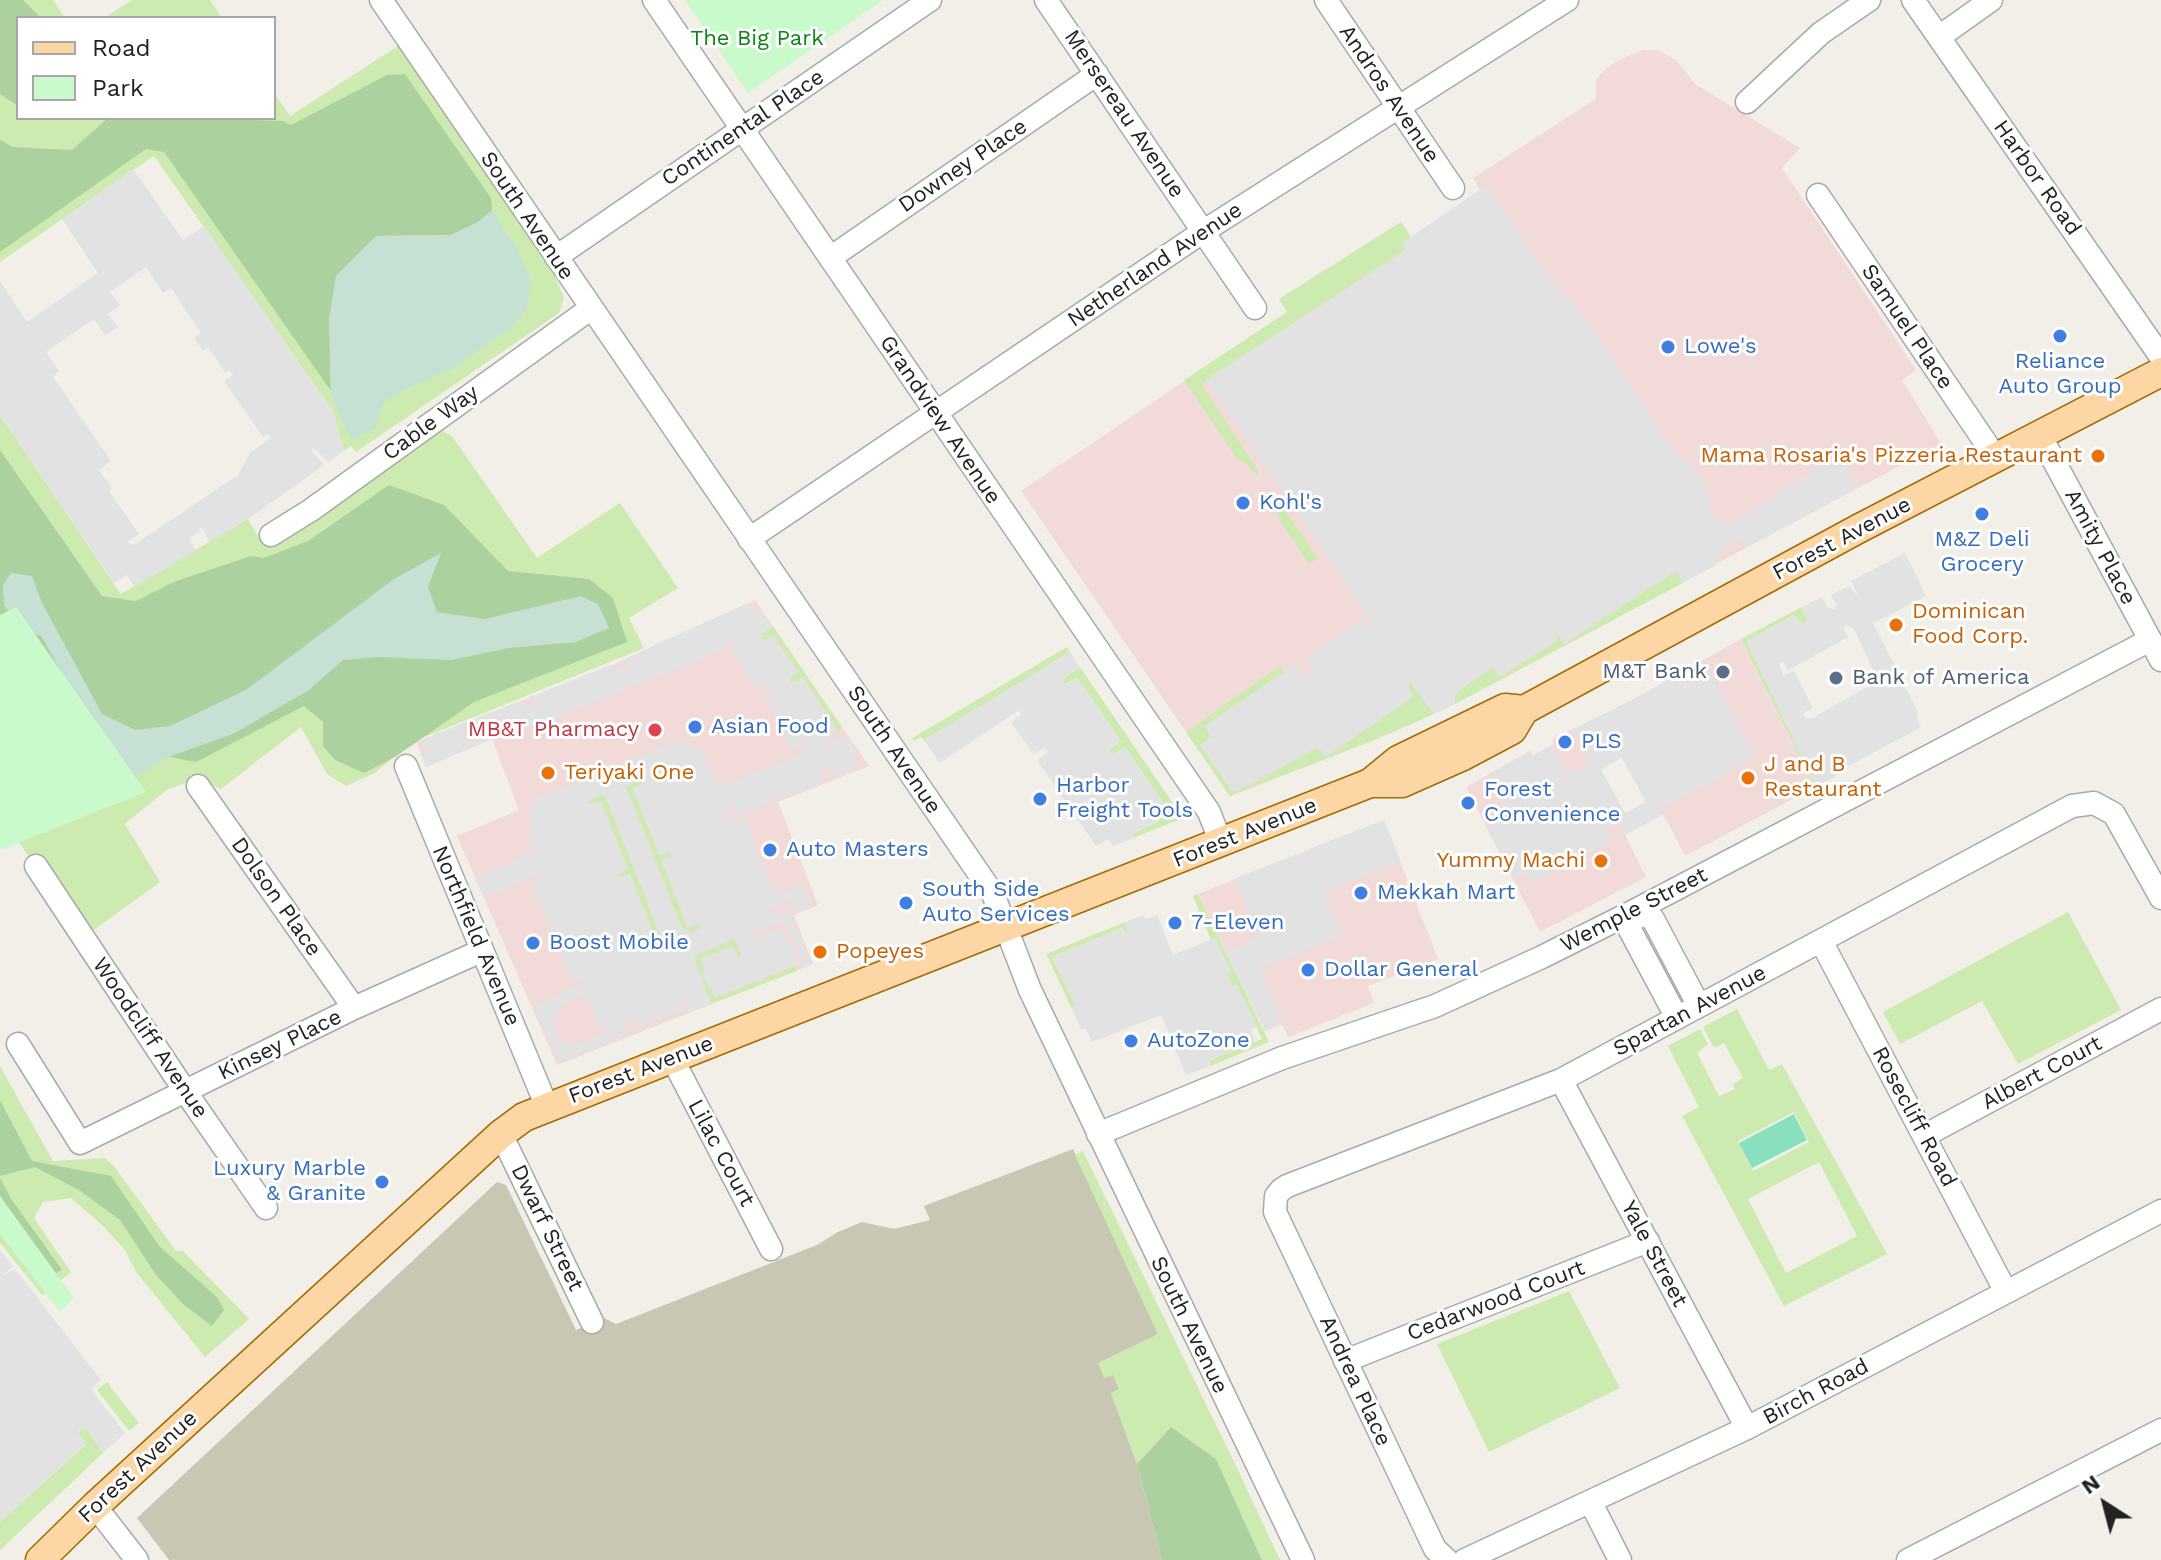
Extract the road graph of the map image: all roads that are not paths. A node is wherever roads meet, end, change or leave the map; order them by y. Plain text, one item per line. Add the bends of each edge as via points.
1 (381, 0) edge
2 (654, 0) edge
3 (930, 0) edge
4 (1046, 0) edge
5 (1326, 0) edge
6 (1869, 0) edge
7 (1913, 0) edge
8 (1991, 0) edge
9 (1557, 3) edge
10 (1939, 37) junction
11 (1097, 74) junction
12 (1747, 102) dead end
13 (1397, 108) junction
14 (742, 129) junction
15 (1453, 188) dead end
16 (1818, 195) dead end
17 (1204, 231) junction
18 (556, 257) junction
19 (830, 258) junction
20 (1255, 308) dead end
21 (590, 309) junction
22 (2161, 357) edge
23 (2161, 372) edge
24 (935, 413) junction
25 (2040, 435) junction
26 (1996, 458) junction
27 (271, 535) dead end
28 (749, 539) junction
29 (2156, 650) edge
30 (406, 766) dead end
31 (198, 786) dead end
32 (1221, 843) junction
33 (36, 866) dead end
34 (2161, 898) edge
35 (1634, 911) junction
36 (1005, 928) junction
37 (1821, 941) junction
38 (481, 951) junction
39 (1699, 1006) junction
40 (354, 1008) junction
41 (2161, 1009) edge
42 (1677, 1018) junction
43 (18, 1044) dead end
44 (672, 1058) junction
45 (1561, 1080) junction
46 (185, 1091) junction
47 (547, 1107) junction
48 (501, 1134) junction
49 (1098, 1134) junction
50 (1924, 1136) junction
51 (1276, 1196) joint
52 (266, 1208) dead end
53 (2159, 1217) edge
54 (1648, 1241) junction
55 (771, 1249) dead end
56 (2006, 1292) junction
57 (592, 1322) dead end
58 (1345, 1361) junction
59 (1747, 1428) junction
60 (2161, 1430) edge
61 (1591, 1503) junction
62 (95, 1506) junction
63 (40, 1560) edge
64 (137, 1560) edge
65 (1303, 1560) edge
66 (1447, 1560) edge
67 (1465, 1560) edge
68 (1620, 1560) edge
69 (1908, 1560) edge

1 - 18 street, South Avenue
2 - 14 street, Grandview Avenue
3 - 14 street, Continental Place
4 - 11 street, Mersereau Avenue
5 - 13 street, Andros Avenue
6 - 12 street via 1821,33
7 - 10 street, Harbor Road
8 - 10 street
9 - 13 street, Netherland Avenue
10 - 22 street, Harbor Road
11 - 17 street, Mersereau Avenue
11 - 19 street, Downey Place
13 - 15 street, Andros Avenue
13 - 17 street, Netherland Avenue
14 - 18 street, Continental Place
14 - 19 street, Grandview Avenue
16 - 26 street, Samuel Place
17 - 20 street, Mersereau Avenue
17 - 24 street, Netherland Avenue
18 - 21 street, South Avenue
19 - 24 street, Grandview Avenue
21 - 27 street, Cable Way
21 - 28 street, South Avenue
23 - 25 main road, Forest Avenue
24 - 28 street, Netherland Avenue
24 - 32 street, Grandview Avenue via 1209,812
25 - 26 main road, Forest Avenue
25 - 29 street, Amity Place
26 - 32 main road, Forest Avenue via 1524,710 1505,708 1398,760 1370,783
28 - 36 street, South Avenue via 993,894
29 - 35 street, Wemple Street
30 - 38 street, Northfield Avenue
31 - 40 street, Dolson Place
32 - 36 main road, Forest Avenue
33 - 46 street, Woodcliff Avenue
34 - 37 street, Spartan Avenue via 2114,814 2094,803 2072,806
35 - 39 street via 1653,919
35 - 42 street via 1630,930
35 - 49 street, Wemple Street via 1435,1006 1282,1058
36 - 44 main road, Forest Avenue
36 - 49 street, South Avenue
37 - 39 street, Spartan Avenue
37 - 50 street, Rosecliff Road
38 - 40 street, Kinsey Place
38 - 47 street, Northfield Avenue
39 - 42 street, Spartan Avenue
40 - 46 street, Kinsey Place
41 - 50 street, Albert Court
42 - 45 street, Spartan Avenue
43 - 46 street, Kinsey Place via 80,1143
44 - 47 main road, Forest Avenue
44 - 55 street, Lilac Court
45 - 51 street, Spartan Avenue via 1287,1186
45 - 54 street, Yale Street
46 - 52 street, Woodcliff Avenue
47 - 48 main road, Forest Avenue
48 - 57 street, Dwarf Street
48 - 62 main road, Forest Avenue
49 - 65 street, South Avenue
50 - 56 street, Rosecliff Road
51 - 58 street, Andrea Place via 1275,1212
53 - 56 street, Birch Road
54 - 58 street, Cedarwood Court
54 - 59 street, Yale Street
56 - 59 street, Birch Road
58 - 66 street, Andrea Place via 1435,1549
59 - 61 street, Birch Road
60 - 69 street
61 - 67 street, Birch Road
61 - 68 street
62 - 63 main road, Forest Avenue
62 - 64 street

